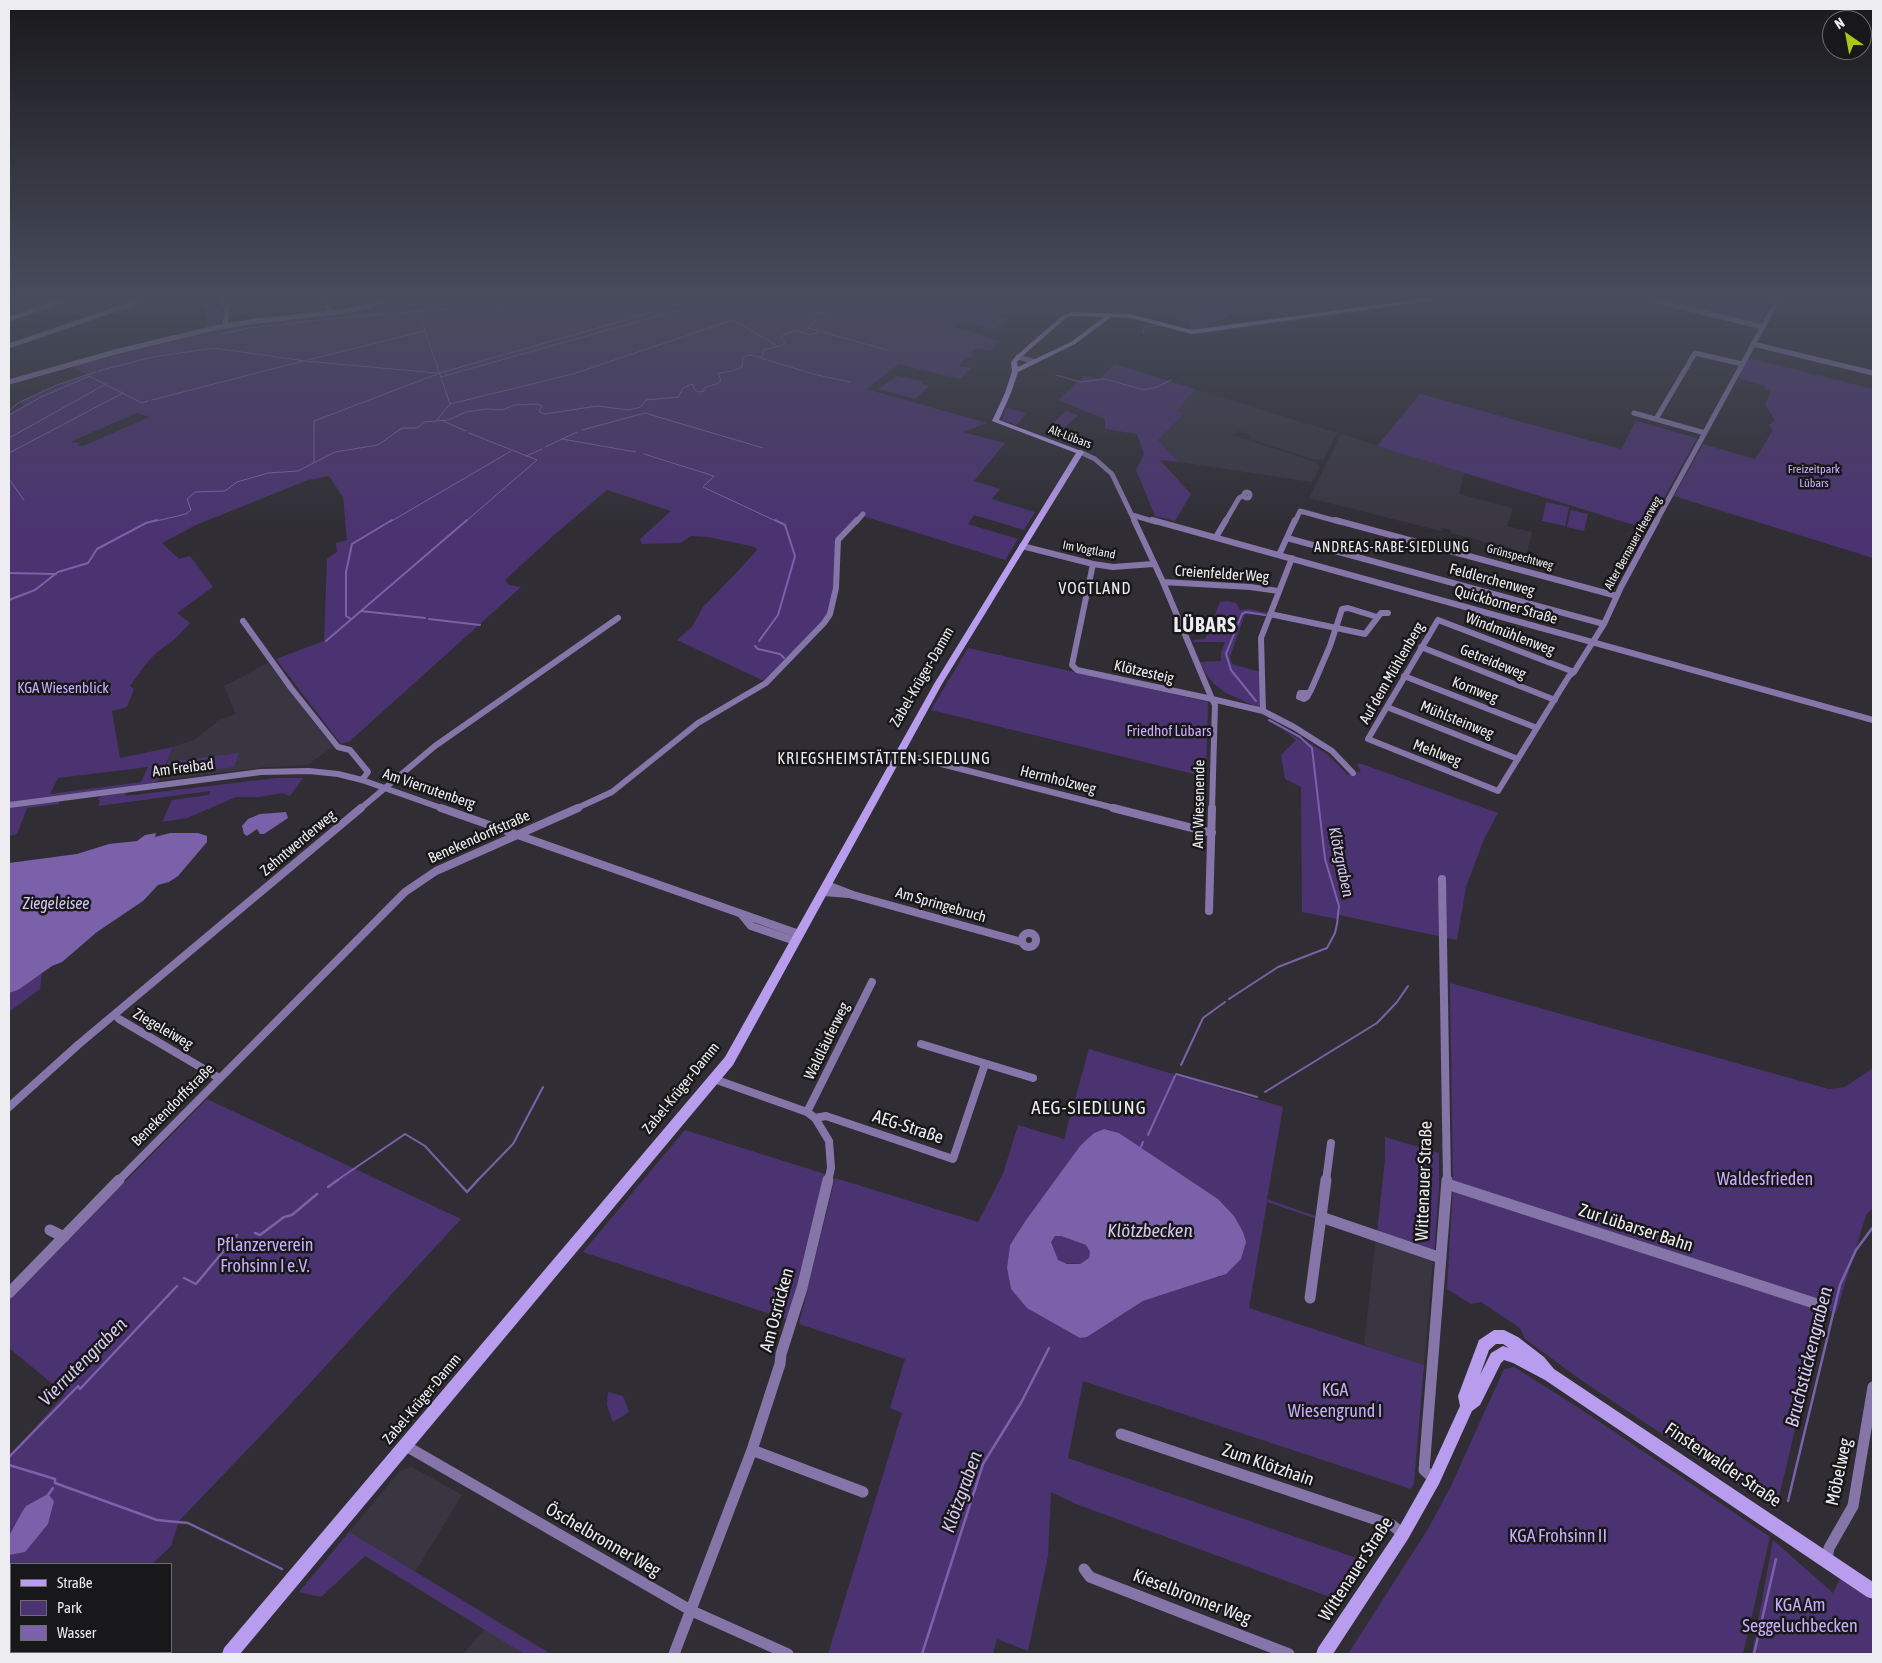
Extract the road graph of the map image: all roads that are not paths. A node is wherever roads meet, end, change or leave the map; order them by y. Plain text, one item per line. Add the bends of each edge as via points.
1 (28, 377) edge
2 (1012, 377) edge
3 (1681, 377) edge
4 (1735, 377) edge
5 (9, 382) edge
6 (1634, 413) dead end
7 (1656, 419) junction
8 (1705, 433) junction
9 (1080, 452) junction
10 (1243, 496) dead end
11 (863, 514) dead end
12 (1132, 515) junction
13 (1216, 537) junction
14 (1287, 538) junction
15 (1022, 546) junction
16 (1279, 555) junction
17 (1292, 558) junction
18 (1092, 564) junction
19 (1153, 564) junction
20 (1163, 582) junction
21 (1278, 591) junction
22 (1617, 596) junction
23 (1388, 612) dead end
24 (1270, 614) junction
25 (1377, 617) junction
26 (618, 618) dead end
27 (1438, 620) joint
28 (243, 621) dead end
29 (1604, 624) junction
30 (1335, 627) junction
31 (1593, 642) junction
32 (1421, 647) junction
33 (1574, 672) junction
34 (1404, 676) junction
35 (1309, 693) dead end
36 (1212, 700) junction
37 (1555, 700) junction
38 (1387, 706) junction
39 (1263, 711) junction
40 (1873, 720) edge
41 (1538, 728) junction
42 (1368, 740) joint
43 (898, 754) junction
44 (1518, 759) junction
45 (1353, 773) dead end
46 (362, 780) junction
47 (384, 788) junction
48 (1498, 791) joint
49 (9, 805) edge
50 (1212, 833) junction
51 (519, 835) junction
52 (1442, 879) dead end
53 (825, 888) junction
54 (1209, 911) dead end
55 (797, 938) junction
56 (1022, 942) dead end
57 (872, 982) dead end
58 (119, 1019) dead end
59 (921, 1044) dead end
60 (985, 1064) junction
61 (219, 1078) junction
62 (1032, 1078) dead end
63 (714, 1079) junction
64 (9, 1107) edge
65 (811, 1115) junction
66 (1331, 1142) dead end
67 (1447, 1184) junction
68 (1321, 1217) junction
69 (50, 1230) dead end
70 (64, 1237) junction
71 (1441, 1258) junction
72 (9, 1293) edge
73 (1310, 1298) dead end
74 (1814, 1303) dead end
75 (1494, 1337) junction
76 (1503, 1353) junction
77 (1550, 1375) junction
78 (1873, 1387) edge
79 (1467, 1406) junction
80 (1120, 1434) dead end
81 (406, 1446) junction
82 (752, 1450) junction
83 (1434, 1479) junction
84 (863, 1492) dead end
85 (1403, 1534) junction
86 (1827, 1560) junction
87 (1084, 1569) dead end
88 (1873, 1591) edge
89 (692, 1611) junction
90 (230, 1654) edge
91 (674, 1654) edge
92 (788, 1654) edge
93 (1289, 1654) edge
94 (1324, 1654) edge

1 - 5 street
2 - 9 street, Alt-Lübars via 995,421
3 - 7 street
4 - 8 street, Alter Bernauer Heerweg
6 - 7 street
7 - 8 street
8 - 22 street, Alter Bernauer Heerweg
9 - 12 street, Alt-Lübars via 1095,459 1112,474
9 - 15 street, Zabel-Krüger-Damm
10 - 13 street
11 - 51 street, Benekendorffstraße via 838,540 836,588 830,614 766,683 698,724 612,792
12 - 13 street, Quickborner Straße
12 - 19 street
13 - 16 street, Quickborner Straße
14 - 16 street
14 - 22 street, Grünspechtweg via 1300,511
14 - 29 street, Feldlerchenweg
15 - 18 street, Im Vogtland
15 - 43 street, Zabel-Krüger-Damm
16 - 17 street, Quickborner Straße
17 - 21 street
17 - 31 street, Quickborner Straße
18 - 19 street, Im Vogtland via 1113,567
18 - 36 street, Klötzesteig via 1072,665 1077,670
19 - 20 street
20 - 21 street, Creienfelder Weg
20 - 36 street
21 - 24 street
22 - 29 street, Alter Bernauer Heerweg
23 - 25 street
24 - 30 street
24 - 39 street via 1261,638
25 - 30 street via 1365,634
25 - 30 street via 1343,608
26 - 47 street, Zehntwerderweg via 435,746
27 - 32 street, Auf dem Mühlenberg
27 - 33 street, Windmühlenweg
28 - 46 street, Am Vierrutenberg via 290,688 338,747 350,750 368,772
29 - 31 street, Alter Bernauer Heerweg
30 - 35 street
31 - 33 street, Alter Bernauer Heerweg
31 - 40 street, Quickborner Straße
32 - 34 street, Auf dem Mühlenberg
32 - 37 street, Getreideweg
33 - 37 street, Alter Bernauer Heerweg
34 - 38 street, Auf dem Mühlenberg
34 - 41 street, Kornweg
36 - 39 street
36 - 50 street, Am Wiesenende via 1215,705
37 - 41 street, Alter Bernauer Heerweg
38 - 42 street, Auf dem Mühlenberg
38 - 44 street, Mühlsteinweg
39 - 45 street via 1327,748
41 - 44 street, Alter Bernauer Heerweg
42 - 48 street, Mehlweg
43 - 50 street, Herrnholzweg
43 - 53 street, Zabel-Krüger-Damm
44 - 48 street, Alter Bernauer Heerweg
46 - 47 street, Am Vierrutenberg
46 - 49 street, Am Freibad via 309,771 261,772
47 - 51 street, Am Vierrutenberg
47 - 64 street, Zehntwerderweg
50 - 54 street, Am Wiesenende
51 - 55 street, Am Vierrutenberg via 740,914 752,926
51 - 61 street, Benekendorffstraße via 436,870 405,892
52 - 67 street, Wittenauer Straße
53 - 55 street, Zabel-Krüger-Damm
53 - 56 street, Am Springebruch via 832,894 853,894
55 - 63 street, Zabel-Krüger-Damm via 729,1060
57 - 65 street, Waldläuferweg
58 - 61 street, Ziegeleiweg
59 - 60 street
60 - 62 street
60 - 65 street, AEG-Straße via 953,1159 826,1116
61 - 70 street, Benekendorffstraße
63 - 65 street
63 - 81 street, Zabel-Krüger-Damm
65 - 82 street, Am Osrücken via 828,1141 831,1168 802,1288
66 - 68 street
67 - 71 street, Wittenauer Straße
67 - 74 street, Zur Lübarser Bahn
68 - 71 street
68 - 73 street
69 - 70 street
70 - 72 street, Benekendorffstraße
71 - 83 street, Wittenauer Straße via 1424,1470
75 - 76 street
75 - 77 street, Finsterwalder Straße via 1504,1337 1513,1342
75 - 79 street, Wittenauer Straße via 1484,1345 1465,1396
76 - 77 street, Finsterwalder Straße via 1516,1356
76 - 79 street, Wittenauer Straße via 1496,1358 1475,1400
77 - 86 street, Finsterwalder Straße
78 - 86 street, Möbelweg via 1854,1506 1830,1548
79 - 83 street, Wittenauer Straße
80 - 85 street, Zum Klötzhain via 1392,1526
81 - 89 street, Öschelbronner Weg
81 - 90 street, Zabel-Krüger-Damm
82 - 84 street
82 - 89 street, Am Osrücken
83 - 85 street, Wittenauer Straße
85 - 94 street, Wittenauer Straße
86 - 88 street, Finsterwalder Straße
87 - 93 street, Kieselbronner Weg via 1090,1577
89 - 91 street, Am Osrücken
89 - 92 street, Öschelbronner Weg

